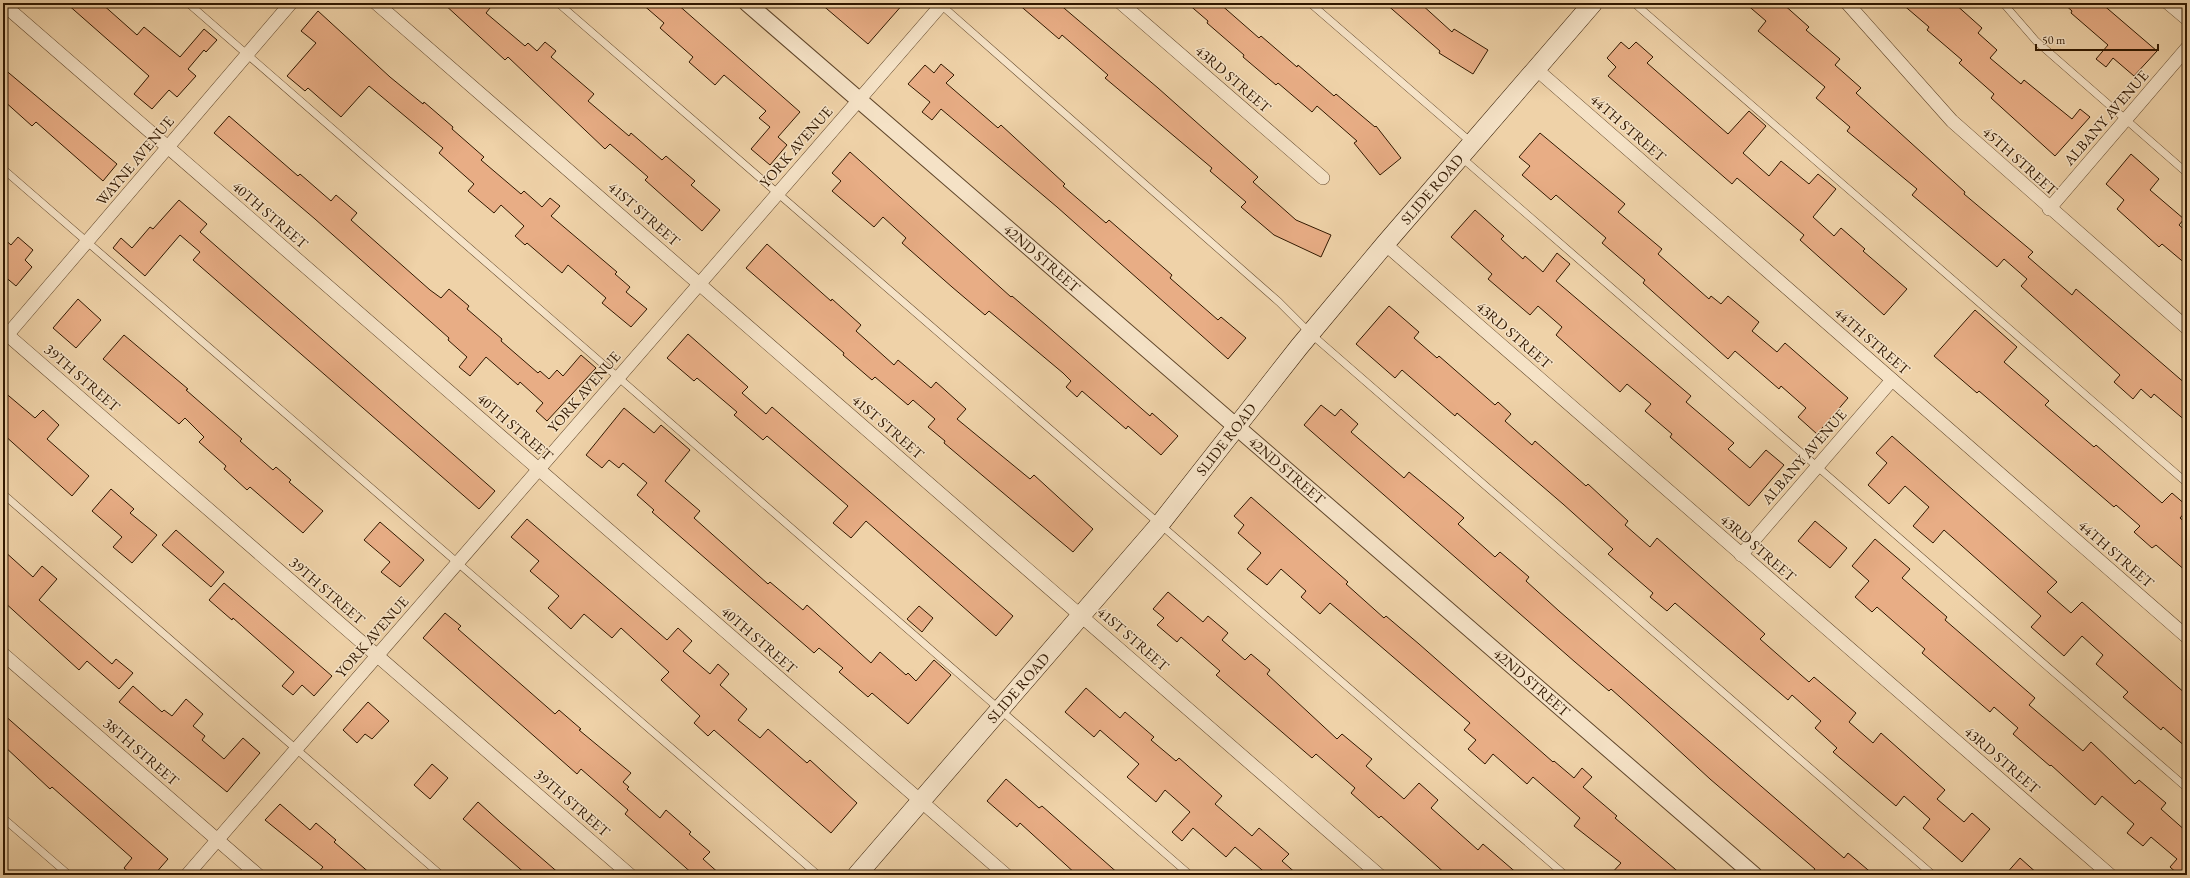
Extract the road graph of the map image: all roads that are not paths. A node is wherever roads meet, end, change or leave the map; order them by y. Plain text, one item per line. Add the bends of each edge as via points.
1 (188, 3) edge
2 (291, 3) edge
3 (376, 3) edge
4 (558, 3) edge
5 (747, 3) edge
6 (1121, 3) edge
7 (1310, 3) edge
8 (1593, 3) edge
9 (1634, 3) edge
10 (1847, 3) edge
11 (2003, 3) edge
12 (2168, 3) edge
13 (3, 4) edge
14 (941, 4) edge
15 (2187, 19) edge
16 (2187, 48) edge
17 (247, 54) junction
18 (1536, 69) junction
19 (859, 100) junction
20 (2126, 119) junction
21 (168, 147) junction
22 (1467, 150) junction
23 (3, 169) edge
24 (2187, 173) edge
25 (1323, 178) dead end
26 (777, 194) junction
27 (2049, 209) junction
28 (87, 242) junction
29 (1385, 244) junction
30 (699, 284) junction
31 (2187, 328) edge
32 (1311, 334) junction
33 (5, 335) edge
34 (619, 377) junction
35 (1892, 380) junction
36 (1237, 428) junction
37 (1817, 466) junction
38 (538, 469) junction
39 (2187, 483) edge
40 (3, 494) edge
41 (1160, 524) junction
42 (1741, 555) junction
43 (458, 563) junction
44 (1081, 616) junction
45 (2187, 637) edge
46 (3, 654) edge
47 (377, 655) junction
48 (1000, 710) junction
49 (297, 749) junction
50 (2187, 788) edge
51 (921, 801) junction
52 (3, 818) edge
53 (218, 840) junction
54 (69, 875) edge
55 (187, 875) edge
56 (258, 875) edge
57 (441, 875) edge
58 (630, 875) edge
59 (818, 875) edge
60 (857, 875) edge
61 (1006, 875) edge
62 (1190, 875) edge
63 (1379, 875) edge
64 (1565, 875) edge
65 (1754, 875) edge
66 (1934, 875) edge
67 (2110, 875) edge

1 - 17 lane
2 - 17 street, WAYNE AVENUE
3 - 30 street, 41ST STREET
4 - 26 lane
5 - 19 street, 42ND STREET
6 - 25 street, 43RD STREET
7 - 22 lane
8 - 18 main road, SLIDE ROAD
9 - 39 lane
10 - 27 street, 45TH STREET via 1952,122
11 - 20 lane via 2036,41
12 - 15 street
13 - 21 street, 40TH STREET
14 - 19 street, YORK AVENUE
14 - 32 lane via 1279,302
16 - 20 street, ALBANY AVENUE
17 - 21 street, WAYNE AVENUE
17 - 34 lane
18 - 22 main road, SLIDE ROAD
18 - 35 street, 44TH STREET
19 - 26 street, YORK AVENUE
19 - 36 street, 42ND STREET
20 - 24 lane
20 - 27 street, ALBANY AVENUE
21 - 28 street, WAYNE AVENUE
21 - 38 street, 40TH STREET
22 - 29 main road, SLIDE ROAD
22 - 37 lane
23 - 28 lane
26 - 30 street, YORK AVENUE
26 - 41 lane
27 - 31 street, 45TH STREET
28 - 33 street, WAYNE AVENUE
28 - 43 lane
29 - 32 main road, SLIDE ROAD
29 - 42 street, 43RD STREET
30 - 34 street, YORK AVENUE
30 - 44 street, 41ST STREET
32 - 36 main road, SLIDE ROAD
32 - 66 lane
33 - 47 street, 39TH STREET
34 - 38 street, YORK AVENUE
34 - 48 lane
35 - 37 street, ALBANY AVENUE
35 - 45 street, 44TH STREET
36 - 41 main road, SLIDE ROAD
36 - 65 street, 42ND STREET
37 - 42 street, ALBANY AVENUE
37 - 50 lane
38 - 43 street, YORK AVENUE
38 - 51 street, 40TH STREET
40 - 49 lane
41 - 44 main road, SLIDE ROAD
41 - 64 lane
42 - 67 street, 43RD STREET
43 - 47 street, YORK AVENUE
43 - 59 lane
44 - 48 main road, SLIDE ROAD
44 - 63 street, 41ST STREET
46 - 53 street, 38TH STREET
47 - 49 street, YORK AVENUE
47 - 58 street, 39TH STREET
48 - 51 main road, SLIDE ROAD
48 - 62 lane
49 - 53 street, YORK AVENUE
49 - 57 lane
51 - 60 main road, SLIDE ROAD
51 - 61 street, 40TH STREET
52 - 54 lane
53 - 55 street, YORK AVENUE
53 - 56 street, 38TH STREET

